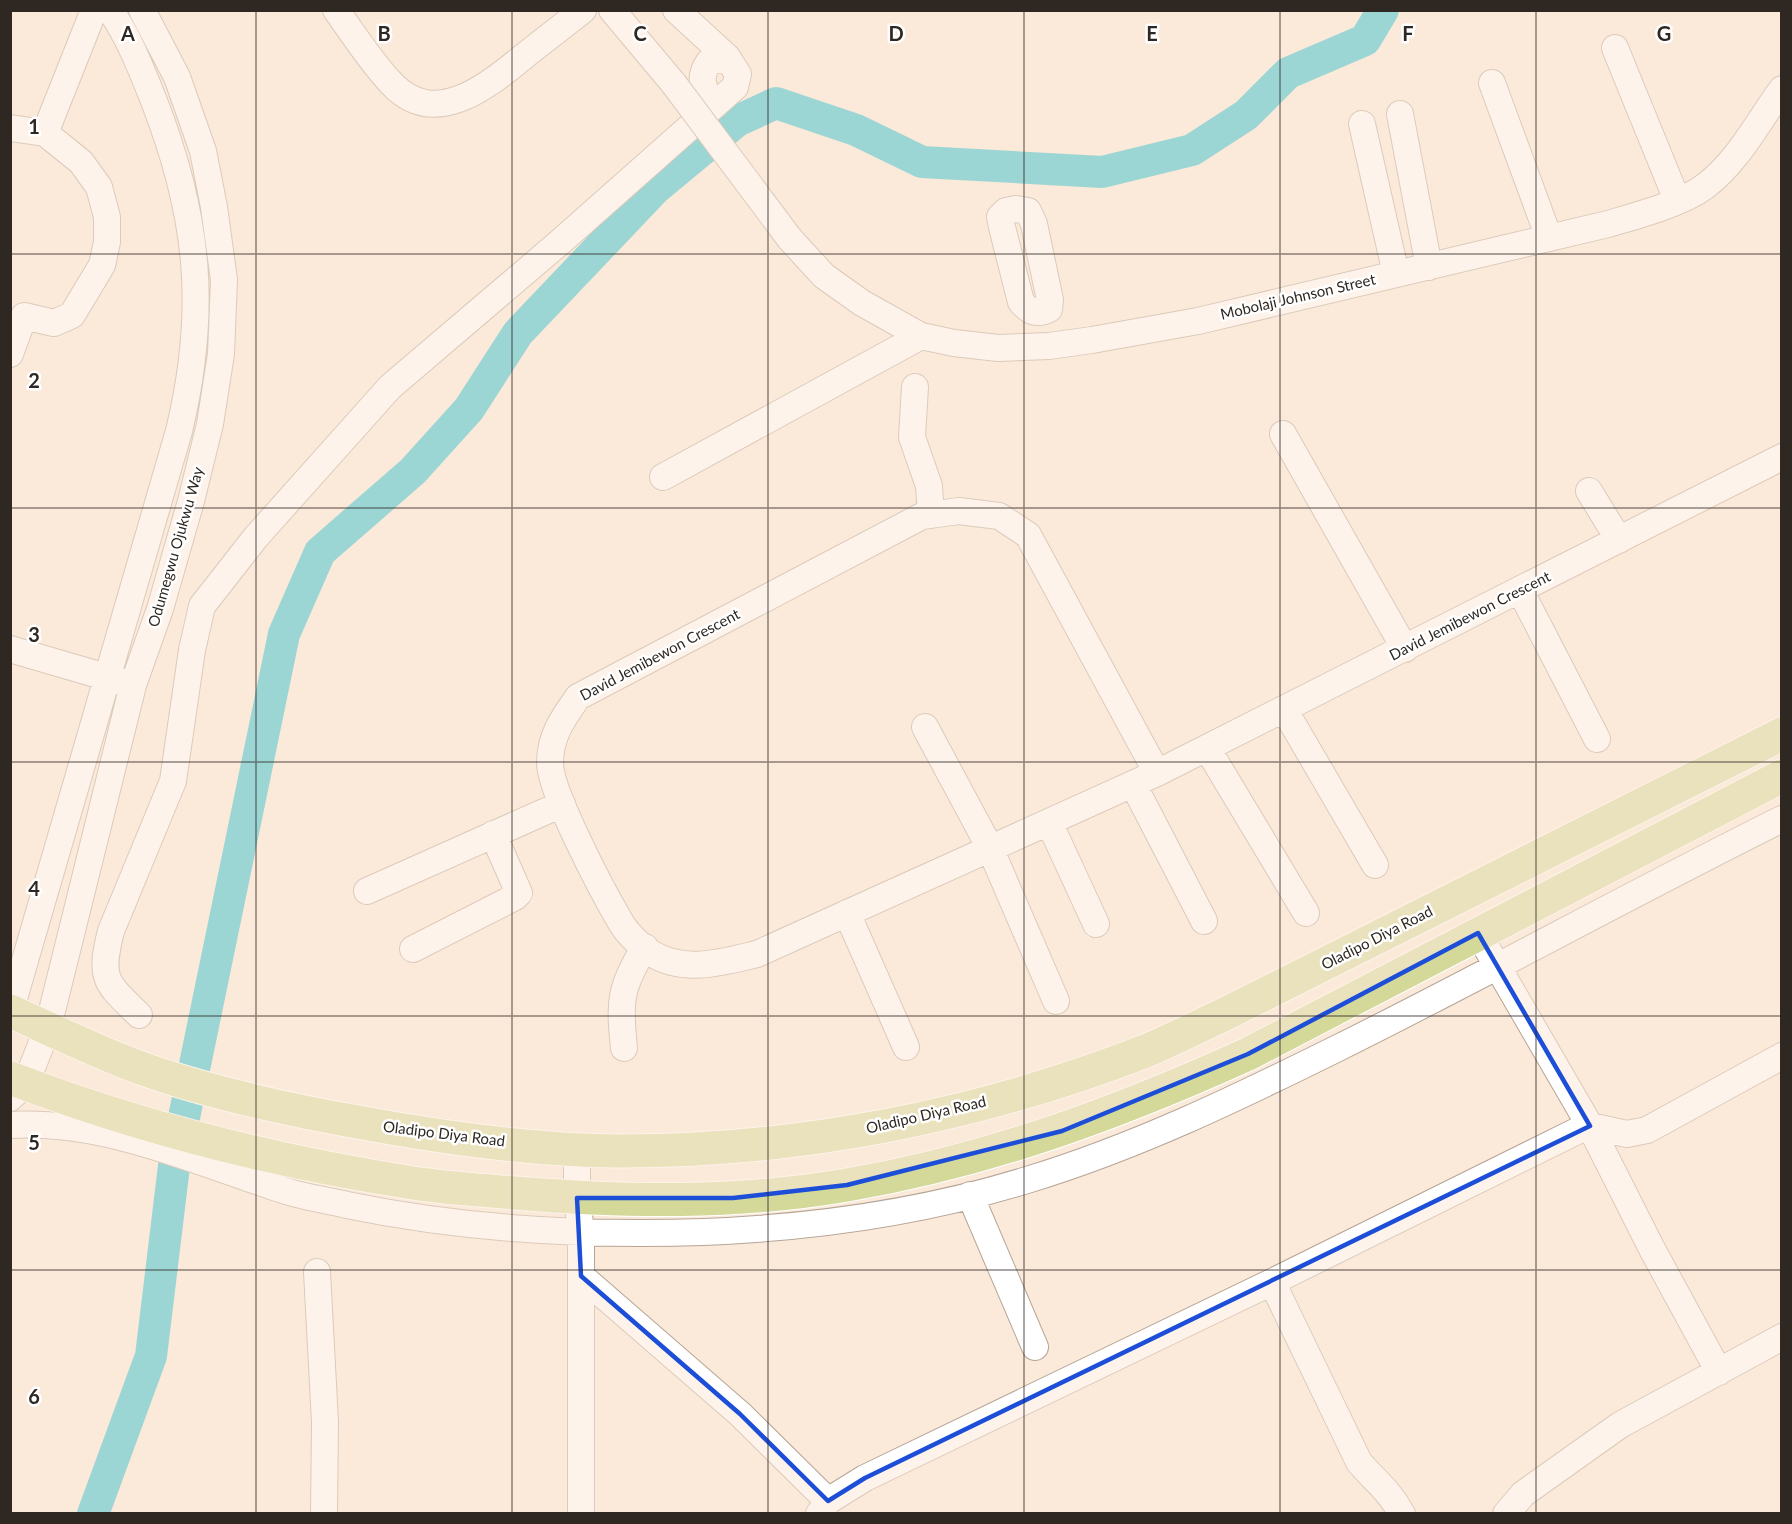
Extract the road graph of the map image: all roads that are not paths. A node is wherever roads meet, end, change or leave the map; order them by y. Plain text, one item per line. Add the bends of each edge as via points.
1 (94, 10) edge
2 (110, 10) edge
3 (141, 10) edge
4 (336, 10) edge
5 (583, 10) edge
6 (612, 10) edge
7 (676, 10) edge
8 (1615, 48) dead end
9 (1492, 83) dead end
10 (1782, 89) edge
11 (1400, 114) dead end
12 (1362, 124) dead end
13 (10, 128) edge
14 (45, 133) junction
15 (1677, 200) junction
16 (1549, 238) junction
17 (1429, 267) junction
18 (1396, 274) junction
19 (1041, 313) dead end
20 (17, 314) edge
21 (921, 336) junction
22 (1049, 346) junction
23 (10, 354) edge
24 (915, 387) dead end
25 (1283, 434) dead end
26 (1782, 456) edge
27 (663, 477) dead end
28 (1589, 490) dead end
29 (931, 515) junction
30 (1619, 540) junction
31 (1520, 590) junction
32 (202, 606) junction
33 (160, 609) junction
34 (10, 649) edge
35 (1405, 649) junction
36 (107, 677) junction
37 (133, 685) junction
38 (1284, 709) junction
39 (925, 727) dead end
40 (1782, 734) edge
41 (1597, 739) dead end
42 (1207, 748) junction
43 (1156, 773) junction
44 (1782, 776) edge
45 (1133, 784) junction
46 (562, 804) junction
47 (1782, 819) edge
48 (1049, 822) junction
49 (493, 834) junction
50 (990, 849) junction
51 (1375, 865) dead end
52 (367, 891) dead end
53 (847, 913) junction
54 (1306, 913) dead end
55 (1204, 921) dead end
56 (1096, 924) dead end
57 (1478, 933) junction
58 (645, 947) junction
59 (413, 949) dead end
60 (1497, 966) junction
61 (1056, 1001) dead end
62 (11, 1012) edge
63 (139, 1015) dead end
64 (48, 1027) junction
65 (906, 1047) dead end
66 (624, 1048) dead end
67 (1782, 1056) edge
68 (16, 1086) edge
69 (10, 1125) edge
70 (125, 1126) junction
71 (1590, 1126) junction
72 (577, 1148) junction
73 (264, 1169) junction
74 (970, 1195) junction
75 (577, 1198) junction
76 (581, 1232) junction
77 (317, 1272) dead end
78 (581, 1276) junction
79 (1272, 1282) junction
80 (1782, 1337) edge
81 (1035, 1347) dead end
82 (1719, 1372) junction
83 (823, 1507) edge
84 (324, 1514) edge
85 (581, 1514) edge
86 (1402, 1514) edge
87 (1506, 1514) edge

1 - 14 street
2 - 36 street, Odumegwu Ojukwu Way via 144,74 183,190 194,249 197,321 191,380 179,431
3 - 33 street, Odumegwu Ojukwu Way via 177,77 203,151 224,280 221,354 210,424
4 - 5 street via 393,85 416,100 440,104 464,99 492,83
6 - 21 street, Mobolaji Johnson Street, bridge via 674,84 790,239 824,276
7 - 32 street via 727,57 738,74 737,82 559,243 390,387 256,537
8 - 15 street
9 - 16 street
10 - 15 street, Mobolaji Johnson Street via 1726,168 1702,189
11 - 17 street
12 - 18 street
13 - 14 street
14 - 20 street via 81,162 99,187 107,217 107,242 102,265 72,315 54,323
15 - 16 street, Mobolaji Johnson Street via 1608,224
16 - 17 street, Mobolaji Johnson Street
17 - 18 street, Mobolaji Johnson Street
18 - 22 street, Mobolaji Johnson Street via 1198,321
19 - 22 street
20 - 23 street
21 - 22 street, Mobolaji Johnson Street via 998,348
21 - 27 street
24 - 29 street via 912,437 929,486
25 - 35 street
26 - 30 street, David Jemibewon Crescent
28 - 30 street
29 - 43 street, David Jemibewon Crescent via 959,511 999,516 1028,535
29 - 46 street, David Jemibewon Crescent via 922,516 578,697 556,728 550,763
30 - 31 street, David Jemibewon Crescent
31 - 35 street, David Jemibewon Crescent
31 - 41 street
32 - 33 street
32 - 63 street via 173,781 111,930 103,968 111,987
33 - 37 street, Odumegwu Ojukwu Way
34 - 36 street
35 - 38 street, David Jemibewon Crescent
36 - 37 street
36 - 62 street, Odumegwu Ojukwu Way
37 - 64 street, Odumegwu Ojukwu Way
38 - 42 street, David Jemibewon Crescent
38 - 51 street
39 - 50 street
40 - 72 main road, Oladipo Diya Road via 1223,1015 1145,1051 1046,1086 950,1112 838,1135 725,1148
42 - 43 street, David Jemibewon Crescent
42 - 54 street
43 - 45 street, David Jemibewon Crescent
44 - 57 main road
45 - 48 street, David Jemibewon Crescent
45 - 55 street
46 - 49 street
46 - 58 street, David Jemibewon Crescent via 621,923
47 - 60 street
48 - 50 street, David Jemibewon Crescent
48 - 56 street
49 - 52 street
49 - 59 street via 519,893
50 - 53 street, David Jemibewon Crescent
50 - 61 street
53 - 58 street, David Jemibewon Crescent via 757,954 707,966 678,963
53 - 65 street
57 - 60 street
57 - 75 main road via 1248,1054 1160,1094 1062,1131 961,1160 846,1185 733,1198
58 - 66 street via 627,975 622,992
60 - 71 street
60 - 74 street via 1165,1131 1109,1153
62 - 64 main road, Oladipo Diya Road
64 - 68 street, Odumegwu Ojukwu Way
64 - 72 main road, Oladipo Diya Road via 138,1067 281,1109 421,1134
67 - 71 street via 1647,1130 1627,1134
68 - 70 main road
69 - 70 street
70 - 73 main road
71 - 79 street
71 - 82 street
72 - 75 street
73 - 75 main road
73 - 76 street via 284,1191 414,1219
74 - 76 street via 799,1226
74 - 81 street
75 - 76 street
76 - 78 street
77 - 84 street via 325,1422
78 - 83 street via 740,1414
78 - 85 street
79 - 83 street via 865,1478
79 - 86 street via 1359,1462 1384,1485
80 - 82 street
82 - 87 street via 1620,1425 1523,1494

